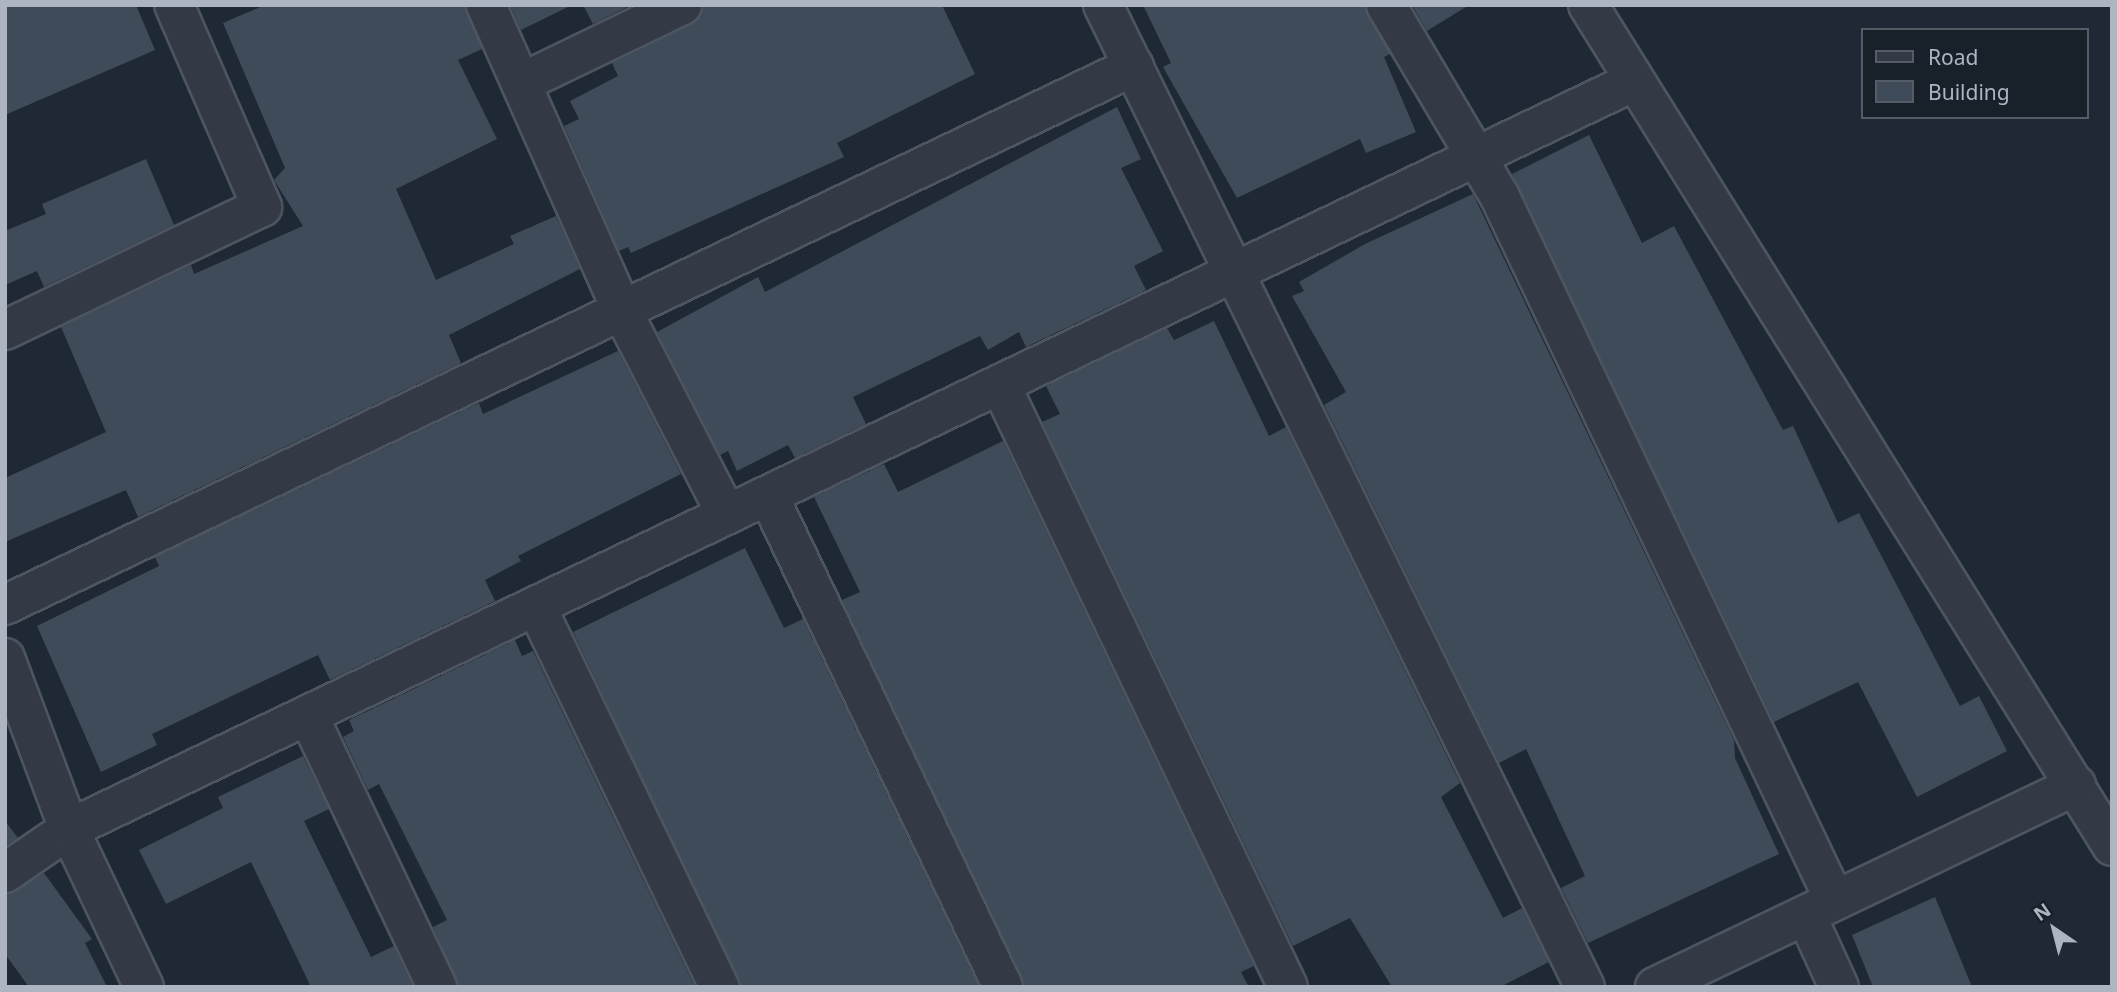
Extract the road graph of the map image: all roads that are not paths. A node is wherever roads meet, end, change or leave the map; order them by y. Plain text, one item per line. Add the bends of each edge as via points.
1 (174, 5) edge
2 (486, 5) edge
3 (682, 5) edge
4 (1103, 5) edge
5 (1386, 5) edge
6 (1588, 5) edge
7 (1134, 66) junction
8 (1632, 82) junction
9 (521, 83) junction
10 (1475, 156) junction
11 (1234, 272) junction
12 (622, 311) junction
13 (5, 330) edge
14 (1000, 384) junction
15 (768, 495) junction
16 (727, 514) junction
17 (5, 605) edge
18 (536, 606) junction
19 (5, 658) edge
20 (308, 715) junction
21 (2076, 785) junction
22 (69, 830) junction
23 (2112, 846) edge
24 (5, 873) edge
25 (1820, 907) junction
26 (144, 987) edge
27 (437, 987) edge
28 (719, 987) edge
29 (1003, 987) edge
30 (1287, 987) edge
31 (1585, 987) edge
32 (1655, 987) edge
33 (1839, 987) edge

1 - 13 street via 262,207
2 - 9 street
3 - 9 street
4 - 7 street
5 - 10 street
6 - 8 street
7 - 11 street
7 - 12 street
8 - 10 street
8 - 21 street
9 - 12 street
10 - 11 street
10 - 25 street via 1499,195
11 - 14 street
11 - 31 street
12 - 16 street
12 - 17 street
14 - 15 street
14 - 30 street
15 - 16 street
15 - 29 street
16 - 18 street
18 - 20 street
18 - 28 street
19 - 22 street
20 - 22 street
20 - 27 street
21 - 23 street
21 - 25 street
22 - 24 street
22 - 26 street
25 - 32 street
25 - 33 street

